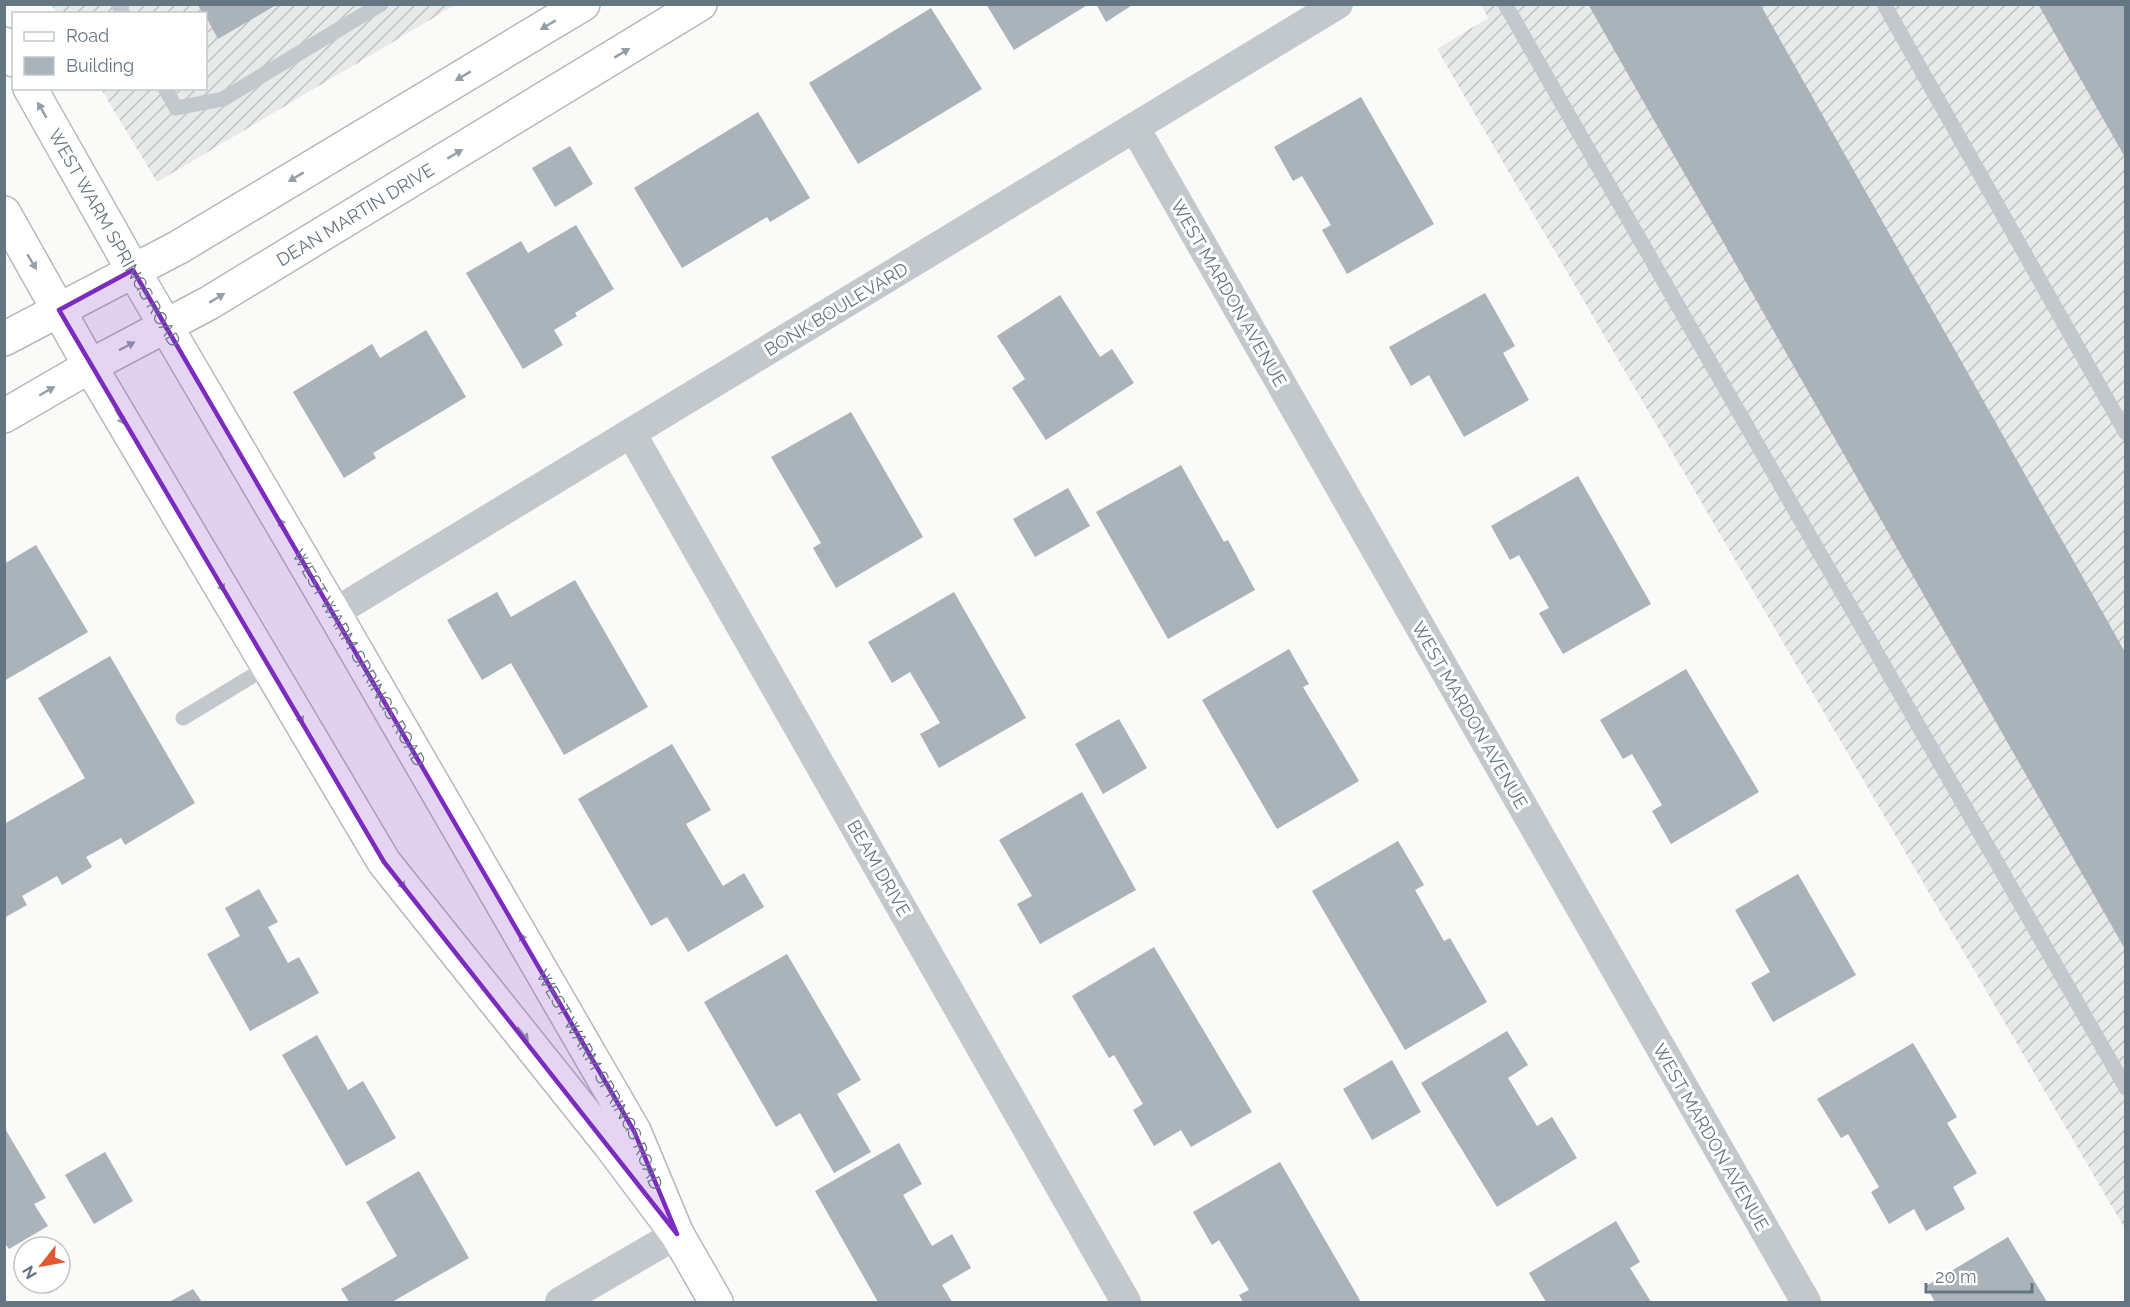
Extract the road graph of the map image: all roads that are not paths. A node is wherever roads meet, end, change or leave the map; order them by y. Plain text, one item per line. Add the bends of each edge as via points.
1 (381, 4) edge
2 (583, 4) edge
3 (700, 4) edge
4 (1338, 4) edge
5 (1504, 4) edge
6 (1884, 4) edge
7 (4, 44) edge
8 (12, 57) edge
9 (31, 90) edge
10 (166, 90) edge
11 (1135, 128) junction
12 (4, 213) edge
13 (133, 270) junction
14 (59, 310) junction
15 (165, 326) junction
16 (4, 339) edge
17 (90, 366) junction
18 (4, 416) edge
19 (631, 433) junction
20 (2126, 433) edge
21 (334, 612) junction
22 (269, 666) junction
23 (183, 718) dead end
24 (2126, 1088) edge
25 (677, 1234) junction
26 (560, 1302) edge
27 (716, 1302) edge
28 (1126, 1302) edge
29 (1806, 1302) edge

1 - 10 lane via 223,99 176,108
2 -> 13 main road via 179,247
15 -> 3 main road, DEAN MARTIN DRIVE
4 - 11 street, BONK BOULEVARD
5 - 24 lane
6 - 20 lane
7 - 8 main road
13 -> 9 main road, WEST WARM SPRINGS ROAD
11 - 19 street, BONK BOULEVARD
11 - 29 street, WEST MARDON AVENUE
12 -> 14 main road, WEST WARM SPRINGS ROAD
13 - 14 main road
13 - 15 main road, WEST WARM SPRINGS ROAD
14 - 16 main road
14 - 17 main road, WEST WARM SPRINGS ROAD
17 -> 15 main road, DEAN MARTIN DRIVE
21 -> 15 main road, WEST WARM SPRINGS ROAD
18 -> 17 main road, DEAN MARTIN DRIVE
17 -> 22 main road, WEST WARM SPRINGS ROAD
19 - 21 street, BONK BOULEVARD
19 - 28 street, BEAM DRIVE
25 -> 21 main road, WEST WARM SPRINGS ROAD via 634,1131
22 - 23 lane
22 -> 25 main road, WEST WARM SPRINGS ROAD via 384,862
25 - 26 street
25 - 27 main road, WEST WARM SPRINGS ROAD

